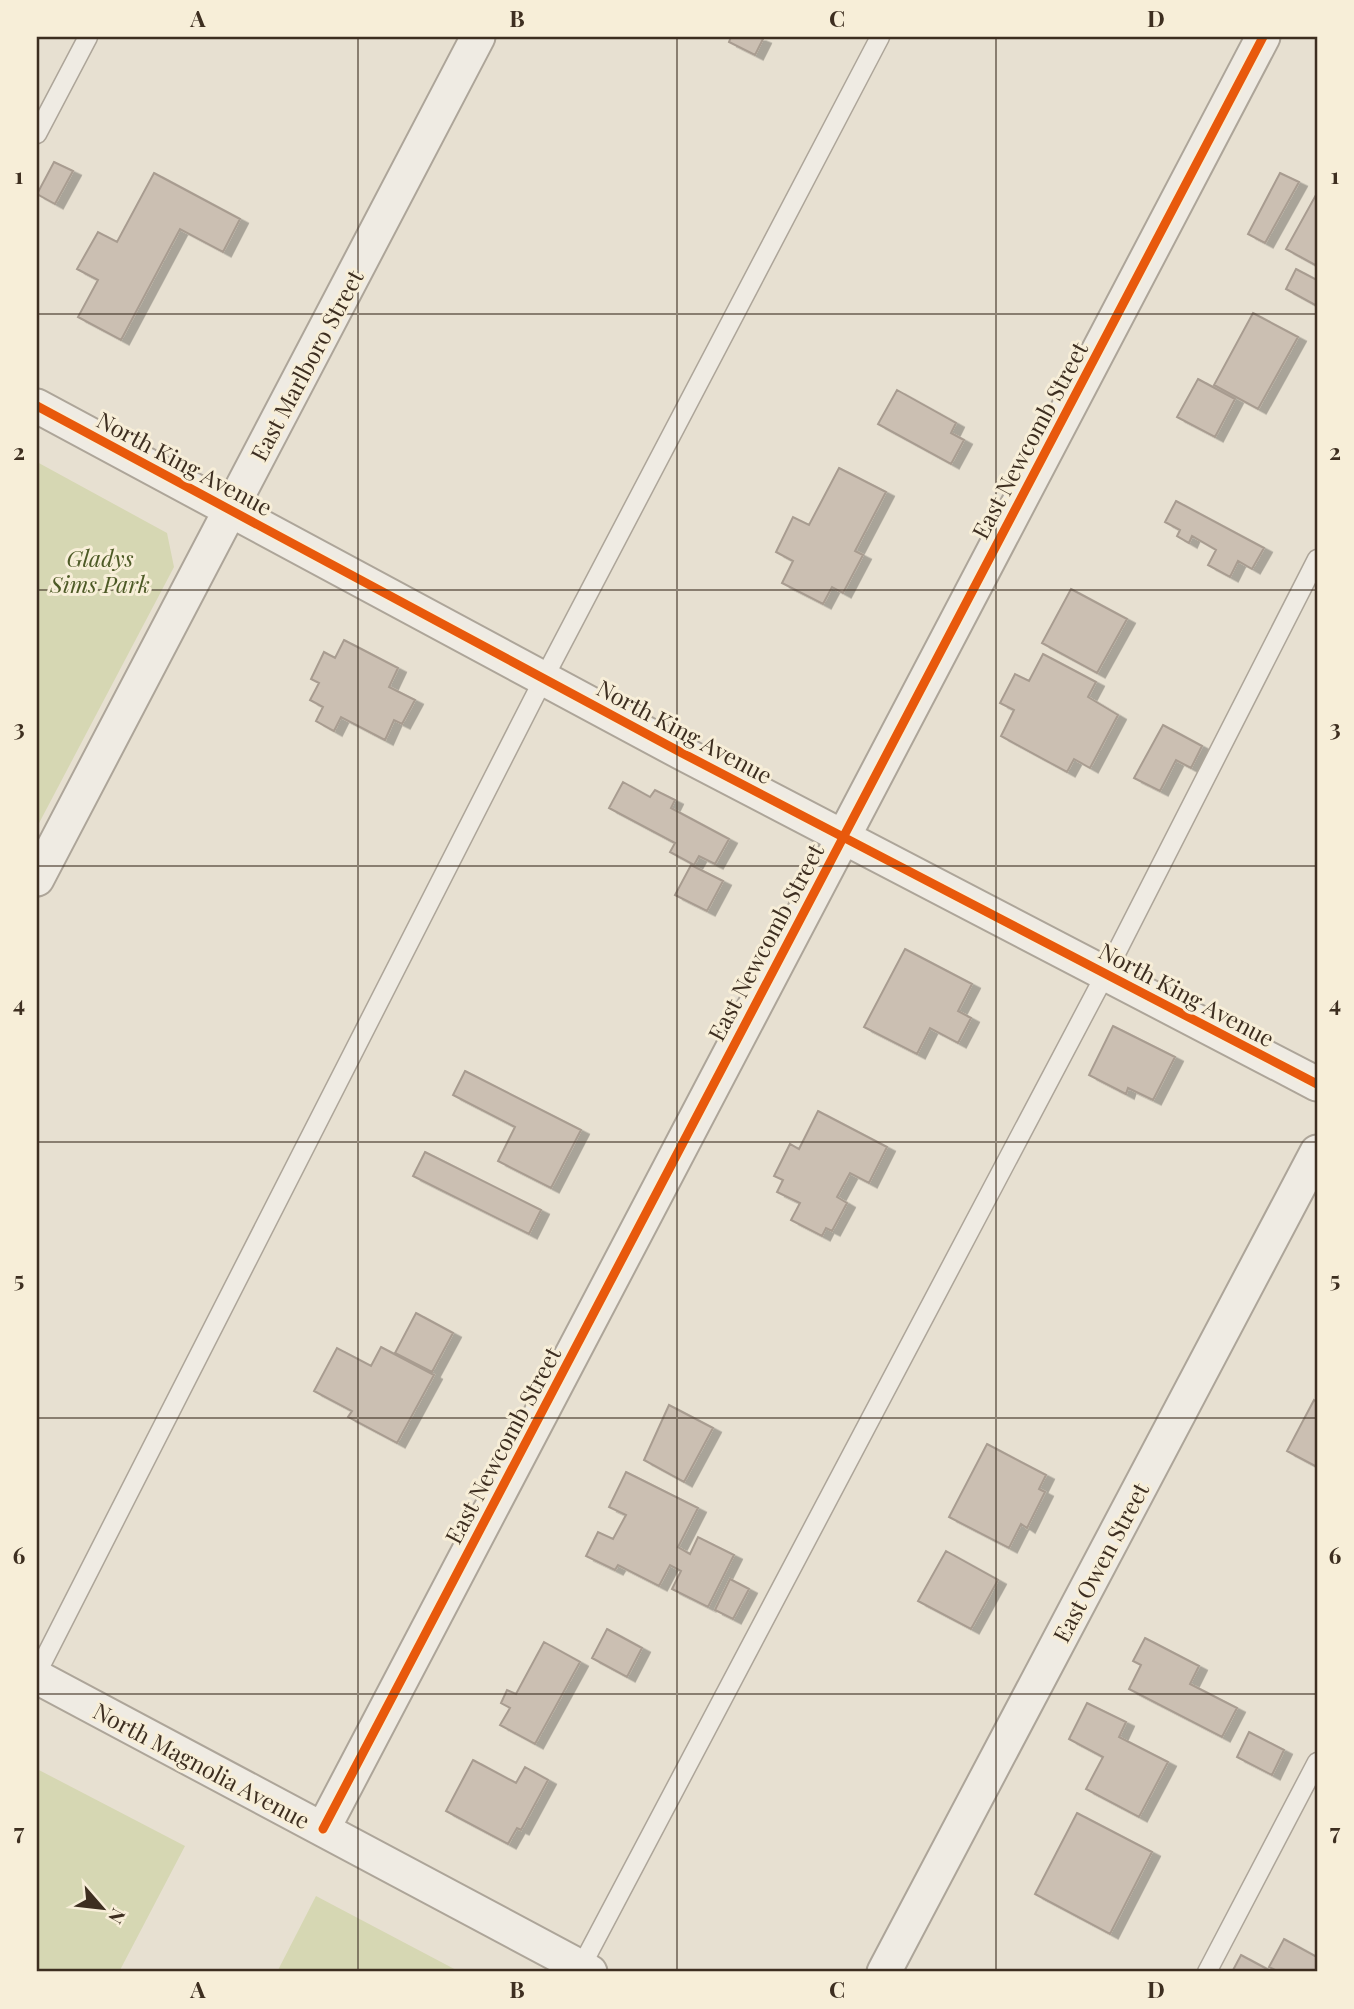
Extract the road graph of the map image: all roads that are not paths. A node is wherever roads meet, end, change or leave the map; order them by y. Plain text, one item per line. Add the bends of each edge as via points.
1 (88, 37) edge
2 (478, 37) edge
3 (880, 37) edge
4 (1263, 37) edge
5 (37, 134) edge
6 (37, 406) edge
7 (231, 509) junction
8 (1317, 559) edge
9 (544, 678) junction
10 (843, 835) junction
11 (37, 879) edge
12 (1106, 973) junction
13 (1317, 1084) edge
14 (1317, 1152) edge
15 (37, 1675) edge
16 (1317, 1762) edge
17 (323, 1829) junction
18 (585, 1970) edge
19 (884, 1972) edge
20 (1207, 1972) edge

1 - 5 lane
2 - 7 street, East Marlboro Street
3 - 9 lane
4 - 10 street, East Newcomb Street
6 - 7 street, North King Avenue
7 - 9 street, North King Avenue
7 - 11 street, East Marlboro Street
8 - 12 lane
9 - 10 street, North King Avenue
9 - 15 lane
10 - 12 street, North King Avenue
10 - 17 street, East Newcomb Street
12 - 13 street, North King Avenue
12 - 18 lane
14 - 19 street, East Owen Street
15 - 17 street, North Magnolia Avenue
16 - 20 lane
17 - 18 street, North Magnolia Avenue

